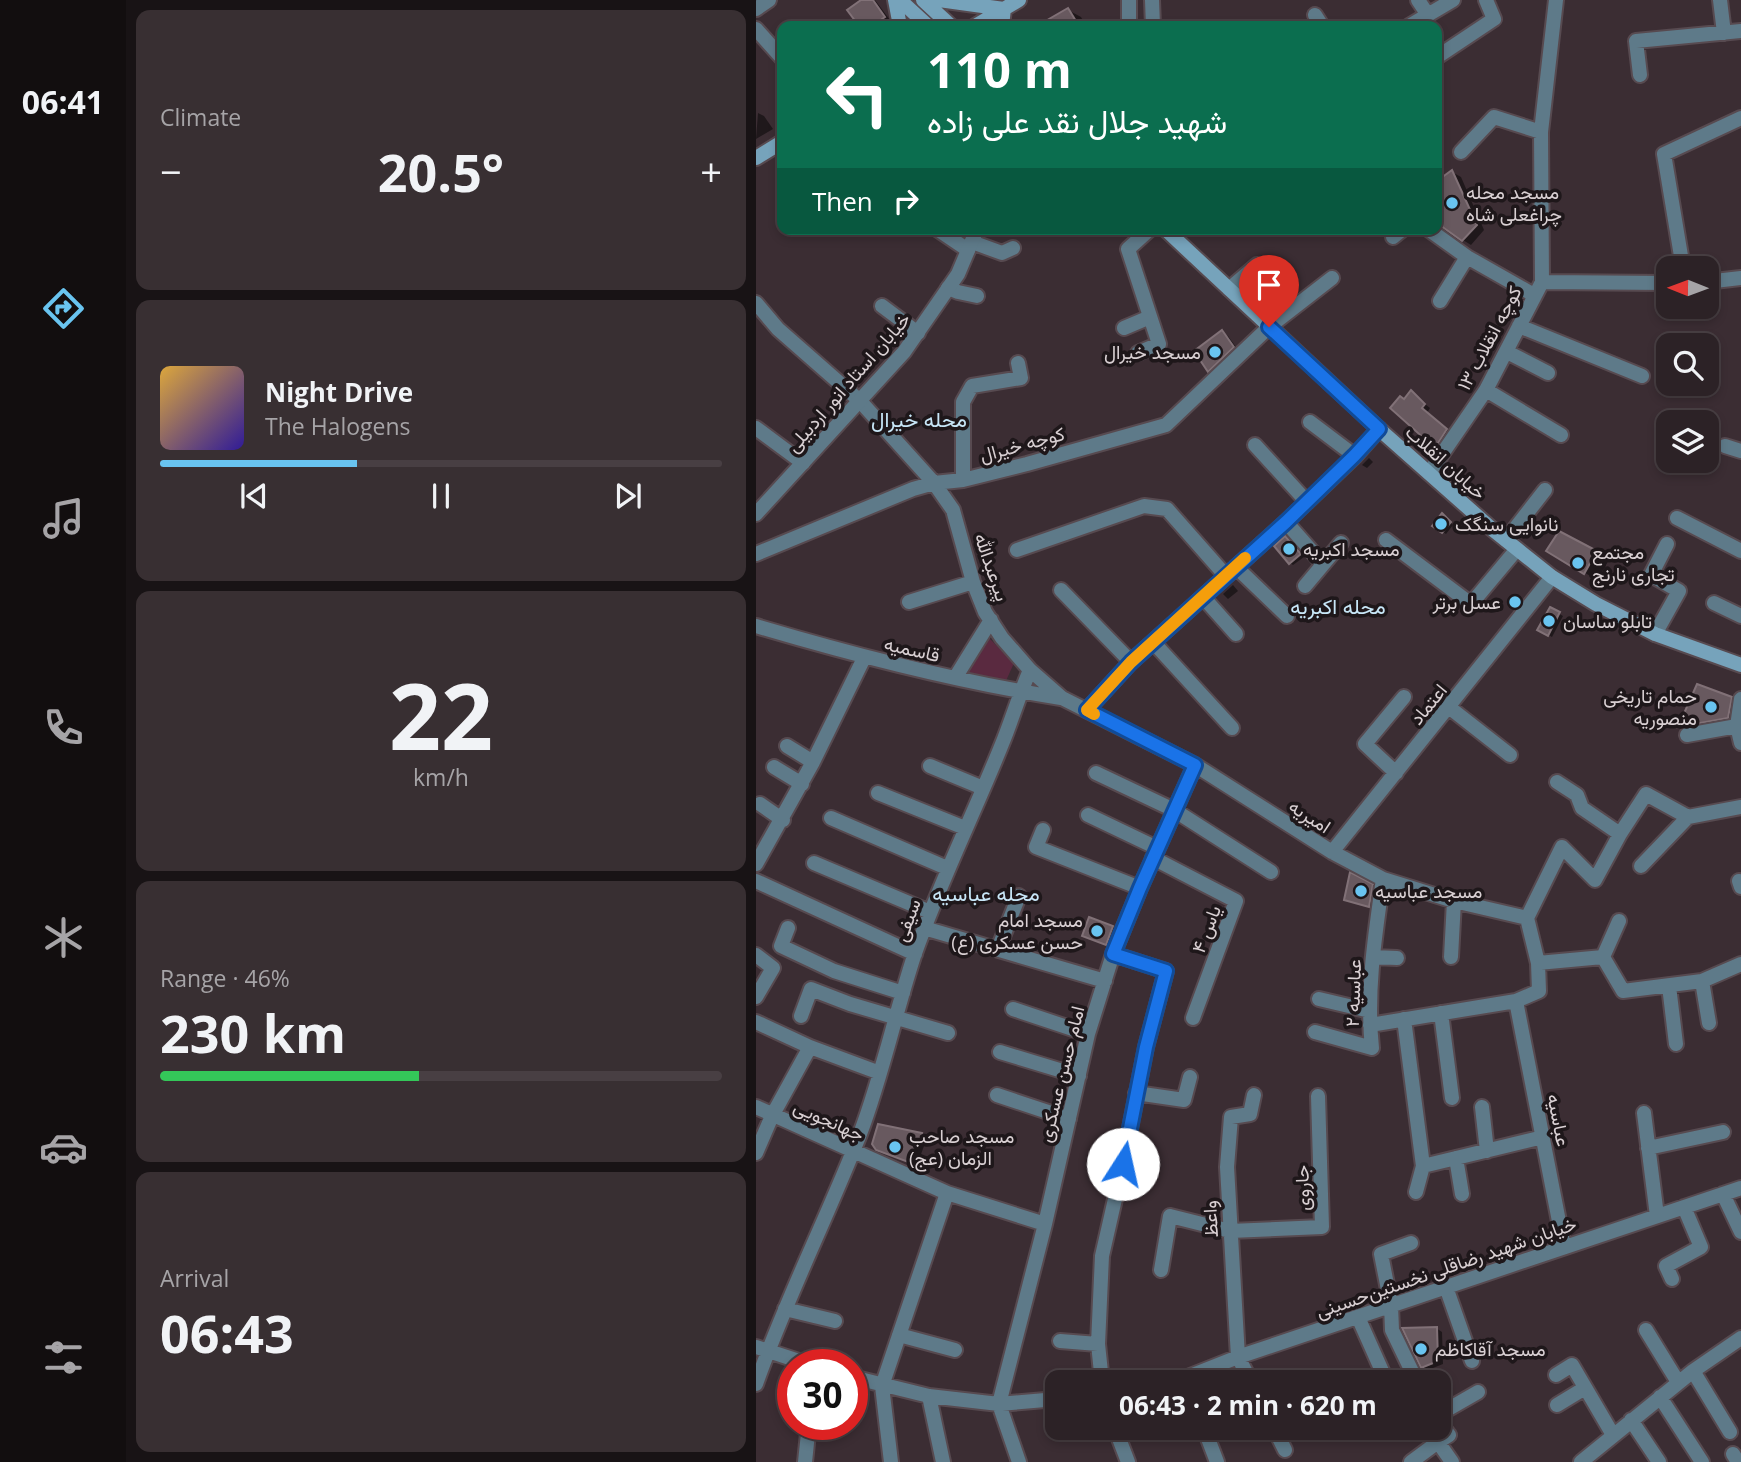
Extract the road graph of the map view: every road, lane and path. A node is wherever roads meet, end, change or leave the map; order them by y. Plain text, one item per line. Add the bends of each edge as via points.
1 (769, 0) edge
2 (897, 0) edge
3 (923, 0) edge
4 (939, 0) edge
5 (1019, 0) edge
6 (1129, 0) edge
7 (1152, 0) edge
8 (1418, 0) edge
9 (1453, 0) edge
10 (1486, 0) edge
11 (1556, 0) edge
12 (1720, 0) edge
13 (756, 9) edge
14 (1004, 9) junction
15 (1429, 15) junction
16 (899, 21) edge
17 (922, 21) edge
18 (946, 21) edge
19 (984, 21) edge
20 (1003, 21) edge
21 (1129, 21) edge
22 (1153, 21) edge
23 (1418, 21) edge
24 (756, 29) edge
25 (1741, 31) edge
26 (1724, 33) junction
27 (777, 52) edge
28 (1442, 54) edge
29 (1640, 75) dead end
30 (1741, 118) edge
31 (1541, 132) junction
32 (777, 145) edge
33 (1461, 152) dead end
34 (756, 158) edge
35 (1143, 235) edge
36 (1171, 235) edge
37 (1436, 235) edge
38 (973, 240) edge
39 (1013, 248) dead end
40 (1681, 256) edge
41 (1467, 257) junction
42 (1257, 265) dead end
43 (1332, 278) dead end
44 (1741, 278) edge
45 (1719, 281) edge
46 (1656, 284) edge
47 (948, 288) junction
48 (1229, 289) junction
49 (1538, 289) junction
50 (977, 296) dead end
51 (1440, 301) dead end
52 (756, 303) edge
53 (882, 306) dead end
54 (1150, 317) junction
55 (1269, 327) junction
56 (1519, 327) junction
57 (1124, 328) dead end
58 (918, 333) junction
59 (1507, 352) junction
60 (1139, 353) dead end
61 (1018, 363) dead end
62 (1548, 373) dead end
63 (1642, 376) dead end
64 (1486, 390) junction
65 (860, 401) junction
66 (1310, 422) dead end
67 (756, 428) edge
68 (1379, 429) junction
69 (1561, 435) dead end
70 (1255, 445) dead end
71 (1725, 446) dead end
72 (1741, 451) edge
73 (1354, 456) junction
74 (803, 463) junction
75 (1429, 473) junction
76 (963, 480) junction
77 (934, 483) junction
78 (1545, 490) dead end
79 (1307, 502) junction
80 (756, 514) edge
81 (1677, 518) dead end
82 (1286, 522) junction
83 (1386, 540) dead end
84 (1340, 543) dead end
85 (1667, 544) dead end
86 (1511, 545) junction
87 (1017, 550) dead end
88 (1741, 551) edge
89 (756, 554) edge
90 (1323, 564) junction
91 (1231, 572) junction
92 (1552, 577) junction
93 (972, 583) junction
94 (1305, 586) dead end
95 (1061, 590) dead end
96 (1203, 597) junction
97 (909, 602) dead end
98 (1714, 603) dead end
99 (1287, 616) dead end
100 (1741, 617) edge
101 (991, 620) junction
102 (756, 626) edge
103 (1236, 634) dead end
104 (1655, 634) junction
105 (1154, 643) junction
106 (864, 658) junction
107 (1131, 662) junction
108 (1741, 665) edge
109 (1030, 670) junction
110 (955, 678) junction
111 (1021, 692) junction
112 (1404, 697) dead end
113 (1062, 698) junction
114 (1741, 699) edge
115 (1450, 708) junction
116 (1087, 710) junction
117 (1737, 726) junction
118 (1232, 728) dead end
119 (1688, 735) dead end
120 (1741, 743) edge
121 (787, 746) dead end
122 (1510, 755) dead end
123 (813, 762) junction
124 (1195, 765) junction
125 (930, 766) dead end
126 (774, 767) dead end
127 (1396, 773) junction
128 (1096, 774) dead end
129 (1558, 782) dead end
130 (802, 784) junction
131 (983, 788) junction
132 (878, 793) dead end
133 (760, 804) dead end
134 (1741, 807) edge
135 (1174, 810) junction
136 (1088, 815) dead end
137 (1688, 817) junction
138 (831, 818) dead end
139 (783, 820) junction
140 (965, 828) junction
141 (1043, 830) dead end
142 (1620, 834) junction
143 (1332, 852) junction
144 (1155, 853) junction
145 (814, 863) dead end
146 (756, 864) edge
147 (1641, 866) dead end
148 (947, 868) junction
149 (1271, 872) dead end
150 (1383, 879) junction
151 (756, 881) edge
152 (1140, 888) junction
153 (1019, 896) dead end
154 (1454, 901) junction
155 (930, 912) junction
156 (1527, 918) junction
157 (1619, 921) dead end
158 (788, 928) dead end
159 (925, 928) junction
160 (998, 949) junction
161 (915, 954) junction
162 (1113, 954) junction
163 (756, 956) edge
164 (1373, 957) junction
165 (1451, 957) dead end
166 (1603, 957) junction
167 (1397, 958) dead end
168 (1538, 963) junction
169 (1741, 965) edge
170 (1105, 981) junction
171 (1702, 981) junction
172 (1669, 986) junction
173 (903, 993) junction
174 (756, 998) edge
175 (1318, 999) dead end
176 (1516, 1001) junction
177 (1013, 1009) dead end
178 (1441, 1013) junction
179 (801, 1016) dead end
180 (895, 1017) junction
181 (1193, 1018) dead end
182 (1370, 1018) junction
183 (1404, 1019) junction
184 (756, 1022) edge
185 (1709, 1023) dead end
186 (1315, 1032) dead end
187 (948, 1033) dead end
188 (1088, 1034) junction
189 (1676, 1044) dead end
190 (810, 1047) junction
191 (1000, 1052) dead end
192 (880, 1073) junction
193 (1079, 1076) junction
194 (1190, 1077) dead end
195 (1136, 1093) junction
196 (997, 1095) dead end
197 (1254, 1095) dead end
198 (1318, 1097) dead end
199 (1452, 1098) dead end
200 (756, 1107) edge
201 (1482, 1107) dead end
202 (1644, 1113) dead end
203 (772, 1116) junction
204 (1069, 1119) junction
205 (1723, 1132) dead end
206 (1543, 1137) junction
207 (1648, 1148) junction
208 (1487, 1150) junction
209 (853, 1151) junction
210 (756, 1153) edge
211 (1456, 1158) junction
212 (1423, 1166) junction
213 (1741, 1188) edge
214 (1416, 1192) dead end
215 (947, 1193) junction
216 (1462, 1194) dead end
217 (1723, 1194) junction
218 (1684, 1207) junction
219 (1657, 1216) junction
220 (1045, 1224) junction
221 (1230, 1231) junction
222 (1741, 1232) edge
223 (1411, 1243) dead end
224 (1564, 1247) junction
225 (1161, 1270) dead end
226 (1672, 1279) dead end
227 (1446, 1287) junction
228 (1391, 1305) junction
229 (785, 1309) junction
230 (1358, 1317) junction
231 (835, 1321) dead end
232 (1646, 1331) dead end
233 (899, 1335) junction
234 (1741, 1338) edge
235 (1060, 1341) dead end
236 (1098, 1344) junction
237 (762, 1349) edge
238 (956, 1350) dead end
239 (1238, 1357) junction
240 (1472, 1361) dead end
241 (1101, 1370) edge
242 (1209, 1370) edge
243 (1245, 1370) edge
244 (1382, 1370) edge
245 (1411, 1370) edge
246 (1693, 1371) junction
247 (1556, 1375) dead end
248 (868, 1382) edge
249 (1678, 1382) junction
250 (756, 1384) edge
251 (882, 1386) junction
252 (1585, 1388) junction
253 (1478, 1392) dead end
254 (929, 1395) junction
255 (1660, 1397) junction
256 (1045, 1400) edge
257 (999, 1404) junction
258 (1557, 1405) dead end
259 (1451, 1408) edge
260 (1631, 1420) junction
261 (1730, 1432) dead end
262 (1613, 1435) junction
263 (807, 1440) edge
264 (1120, 1440) edge
265 (1209, 1440) edge
266 (1280, 1440) edge
267 (1441, 1440) edge
268 (1438, 1442) junction
269 (1285, 1450) dead end
270 (805, 1462) edge
271 (891, 1462) edge
272 (943, 1462) edge
273 (1018, 1462) edge
274 (1128, 1462) edge
275 (1217, 1462) edge
276 (1411, 1462) edge
277 (1452, 1462) edge
278 (1581, 1462) edge
279 (1659, 1462) edge
280 (1702, 1462) edge

1 - 13 street
2 - 16 main road
2 - 17 main road
3 - 18 main road
4 - 14 main road
5 - 14 main road
6 - 21 street
7 - 22 street
8 - 15 street
9 - 15 street
10 - 28 street via 1494,19
11 - 31 street, کوچه انقلاب ۱۳
12 - 26 street
14 - 19 main road
14 - 20 main road
15 - 23 street
24 - 27 street
25 - 26 street
26 - 29 street via 1636,41
30 - 40 street via 1664,154
31 - 33 street via 1494,117
31 - 49 street, کوچه انقلاب ۱۳
32 - 34 main road
35 - 54 street via 1128,249
36 - 48 main road, خیابان انقلاب
37 - 41 street
38 - 39 street via 1002,253
38 - 47 street, خیابان استاد انور اردبیلی
41 - 49 street
41 - 51 street
42 - 48 street
43 - 55 street, کوچه خیرال
44 - 45 street
46 - 49 street
47 - 50 street
47 - 58 street, خیابان استاد انور اردبیلی
48 - 55 main road, خیابان انقلاب
49 - 56 street, کوچه انقلاب ۱۳
52 - 65 street, پیرعبدالله via 778,329
53 - 58 street
54 - 57 street
54 - 60 street via 1159,344
55 - 68 main road, خیابان انقلاب
55 - 76 street, کوچه خیرال via 1166,425
56 - 59 street, کوچه انقلاب ۱۳
56 - 63 street
58 - 65 street, خیابان استاد انور اردبیلی
59 - 62 street
59 - 64 street, کوچه انقلاب ۱۳
61 - 76 street via 1021,378 972,386 963,402
64 - 69 street
64 - 75 street, کوچه انقلاب ۱۳
65 - 74 street, خیابان استاد انور اردبیلی
65 - 77 street, پیرعبدالله
66 - 73 street
67 - 74 street
68 - 73 street
68 - 75 main road, خیابان انقلاب
70 - 79 street
71 - 72 street
73 - 79 street
74 - 80 street, خیابان استاد انور اردبیلی
75 - 86 main road, خیابان انقلاب
76 - 77 street, کوچه خیرال
77 - 89 street, کوچه خیرال
77 - 93 street, پیرعبدالله via 953,510
78 - 86 street
79 - 82 street
81 - 88 street
82 - 90 street
82 - 91 street
83 - 86 street via 1471,604
84 - 90 street
85 - 104 street via 1651,575 1679,591
86 - 92 main road, خیابان انقلاب
87 - 91 street via 1144,506 1167,509
90 - 94 street
91 - 96 street
91 - 99 street
92 - 104 main road, خیابان انقلاب
92 - 115 street, اعتماد
93 - 97 street
93 - 101 street, پیرعبدالله
95 - 107 street
96 - 103 street
96 - 105 street
98 - 100 street
101 - 109 street, پیرعبدالله
101 - 110 street
102 - 106 street, قاسمیه
104 - 108 main road, خیابان انقلاب
105 - 107 street
105 - 118 street
106 - 110 street, قاسمیه
106 - 123 street
107 - 116 street
109 - 111 street, سیفی
109 - 113 street, پیرعبدالله
110 - 111 street, قاسمیه
111 - 113 street, قاسمیه
111 - 131 street, سیفی
112 - 127 street via 1365,744
113 - 116 street, پیرعبدالله
114 - 117 street
115 - 122 street
115 - 127 street, اعتماد
116 - 124 street, امیریه
117 - 119 street
117 - 120 street
121 - 123 street
123 - 130 street
124 - 135 street, امام حسن عسکری
124 - 143 street, امیریه
125 - 131 street
126 - 130 street
127 - 143 street, اعتماد
128 - 135 street
129 - 142 street via 1577,795 1582,808
130 - 139 street
131 - 140 street, سیفی
132 - 140 street
133 - 139 street
134 - 137 street
135 - 144 street, امام حسن عسکری
135 - 149 street
136 - 144 street
137 - 142 street via 1646,794
137 - 147 street
138 - 148 street
139 - 146 street
140 - 148 street, سیفی
141 - 152 street via 1035,847
142 - 156 street via 1595,880 1562,847
143 - 150 street, امیریه
144 - 152 street, امام حسن عسکری
144 - 181 street, یاس ۴ via 1236,901
145 - 155 street
148 - 155 street, سیفی
150 - 154 street, امیریه
150 - 164 street, عباسیه ۲
151 - 161 street
152 - 162 street, امام حسن عسکری
153 - 160 street
154 - 156 street, امیریه
154 - 165 street
155 - 159 street, سیفی
156 - 168 street
157 - 166 street
158 - 173 street via 781,946 834,971
159 - 160 street
159 - 161 street, سیفی
160 - 170 street
161 - 173 street, سیفی
162 - 170 street, امام حسن عسکری
162 - 195 street via 1166,971
163 - 174 street via 774,968
164 - 167 street
164 - 182 street, عباسیه ۲
166 - 168 street
166 - 172 street via 1623,991
168 - 176 street via 1539,991
169 - 171 street
170 - 188 street, امام حسن عسکری
171 - 172 street
171 - 185 street
172 - 189 street
173 - 180 street, سیفی
175 - 182 street
176 - 178 street
176 - 206 street, عباسیه
177 - 188 street
178 - 183 street
178 - 199 street
179 - 180 street via 811,989
180 - 187 street
180 - 192 street, سیفی
182 - 183 street
182 - 186 street, عباسیه ۲ via 1372,1048
183 - 212 street
184 - 190 street
188 - 193 street, امام حسن عسکری
190 - 192 street
190 - 203 street
191 - 193 street
192 - 209 street, سیفی
193 - 204 street, امام حسن عسکری
194 - 195 street via 1184,1100
195 - 236 street via 1102,1256
196 - 204 street
197 - 221 street, واعظ via 1250,1114 1231,1117 1227,1167
198 - 221 street, جاروی via 1322,1227
200 - 203 street, جهانجویی
201 - 208 street
202 - 207 street
203 - 209 street, جهانجویی
203 - 210 street
204 - 220 street, امام حسن عسکری
205 - 207 street
206 - 208 street
206 - 224 street, عباسیه
207 - 219 street
208 - 211 street
209 - 215 street, جهانجویی
209 - 229 street, سیفی
211 - 212 street
211 - 216 street
212 - 214 street
213 - 217 street, خیابان شهید رضاقلی نخستین‌حسینی
215 - 220 street, جهانجویی
215 - 233 street
217 - 218 street, خیابان شهید رضاقلی نخستین‌حسینی
217 - 222 street
218 - 219 street, خیابان شهید رضاقلی نخستین‌حسینی
218 - 226 street via 1701,1247 1665,1266
219 - 224 street, خیابان شهید رضاقلی نخستین‌حسینی
220 - 257 street, امام حسن عسکری
221 - 225 street via 1170,1216
221 - 239 street, واعظ
223 - 228 street via 1381,1254
224 - 227 street, خیابان شهید رضاقلی نخستین‌حسینی
227 - 228 street, خیابان شهید رضاقلی نخستین‌حسینی
227 - 240 street
228 - 230 street, خیابان شهید رضاقلی نخستین‌حسینی
228 - 245 street via 1392,1330
229 - 231 street
229 - 237 street, سیفی
230 - 239 street, خیابان شهید رضاقلی نخستین‌حسینی
230 - 244 street
232 - 249 street
233 - 238 street
233 - 251 street
234 - 246 street
235 - 236 street
236 - 241 street
237 - 250 street
239 - 242 street, خیابان شهید رضاقلی نخستین‌حسینی
239 - 243 street
246 - 249 street
246 - 261 street
247 - 252 street via 1572,1365
248 - 251 street
249 - 255 street
251 - 254 street
251 - 271 street
252 - 258 street
252 - 262 street
253 - 259 street
254 - 257 street
254 - 272 street
255 - 260 street
255 - 280 street
256 - 257 street
257 - 273 street
260 - 262 street
260 - 279 street
262 - 278 street
263 - 270 street
264 - 274 street
265 - 275 street
266 - 269 street
267 - 268 street
268 - 276 street
268 - 277 street

